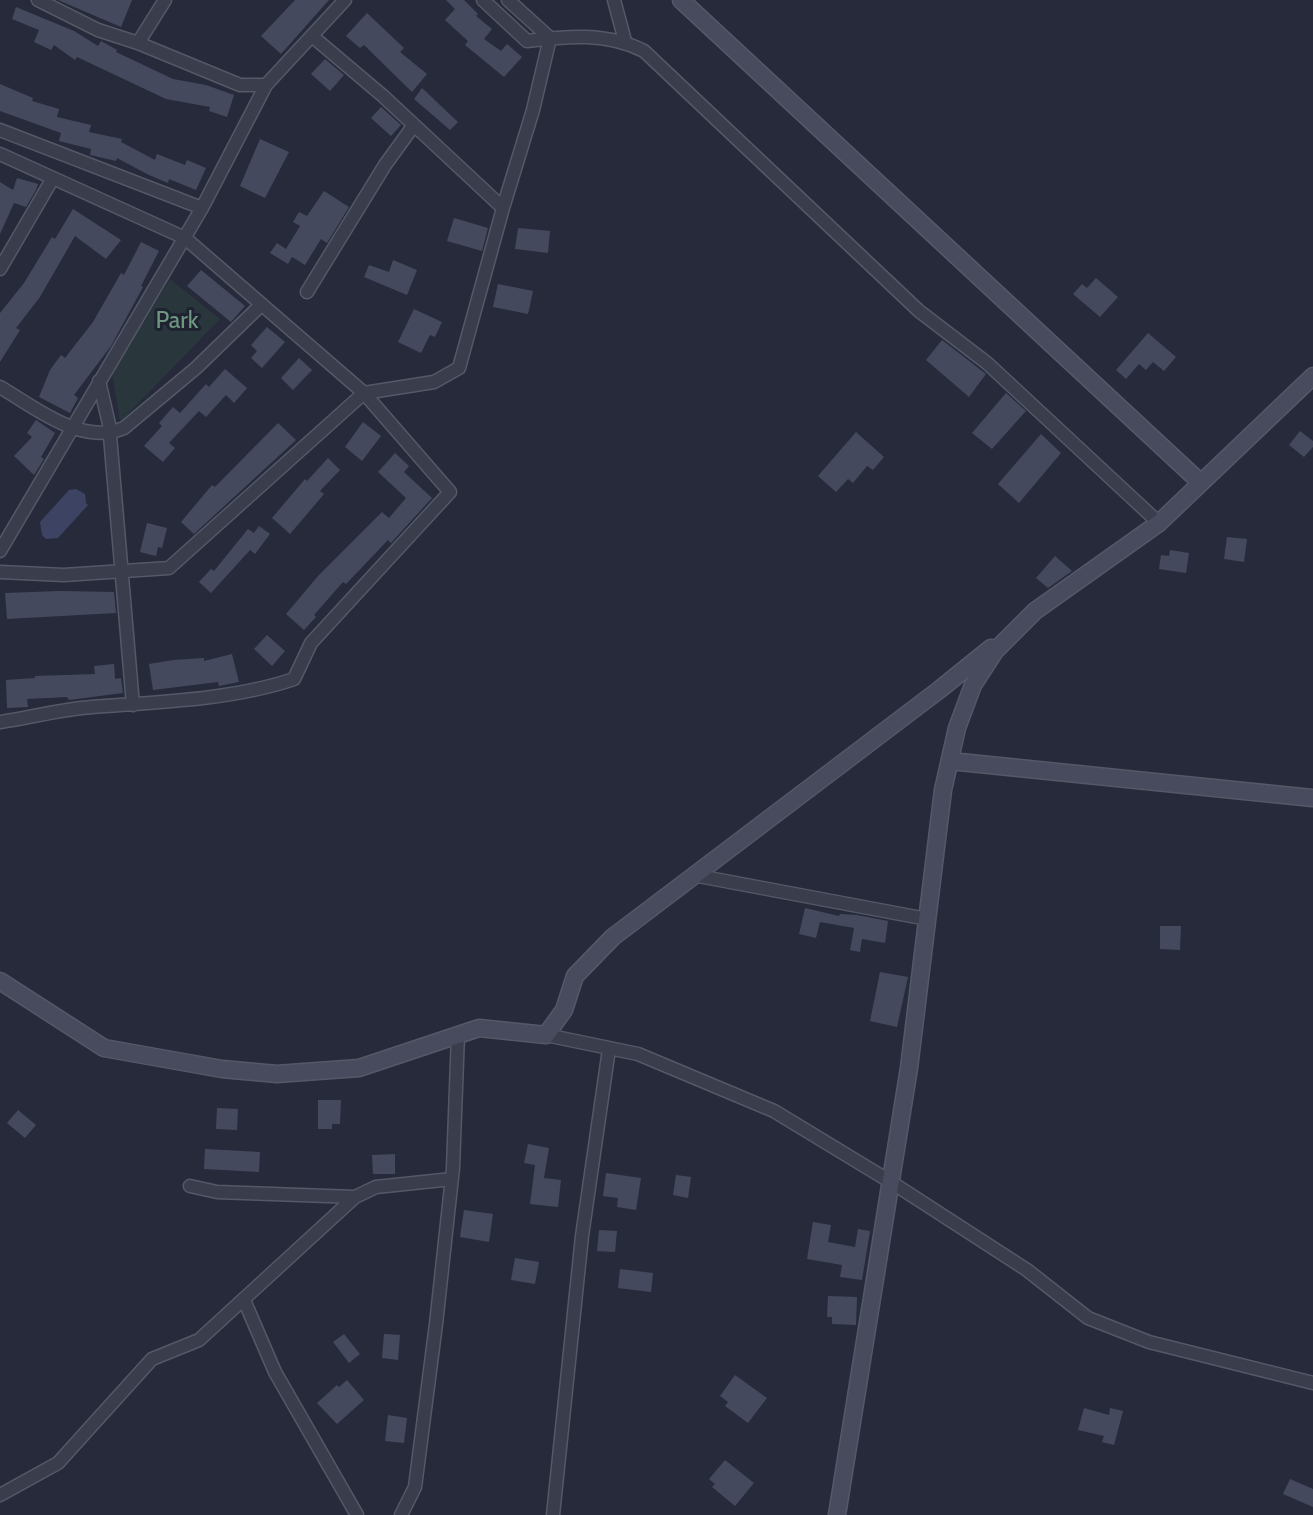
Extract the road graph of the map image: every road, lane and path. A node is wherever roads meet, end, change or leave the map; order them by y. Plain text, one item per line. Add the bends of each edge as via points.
1 (38, 0) edge
2 (165, 0) edge
3 (345, 0) edge
4 (483, 0) edge
5 (508, 0) edge
6 (614, 0) edge
7 (681, 0) edge
8 (312, 36) junction
9 (550, 38) junction
10 (625, 41) junction
11 (138, 43) junction
12 (266, 85) junction
13 (414, 125) junction
14 (0, 130) edge
15 (0, 154) edge
16 (53, 178) junction
17 (202, 208) junction
18 (503, 208) junction
19 (185, 238) junction
20 (0, 269) edge
21 (307, 292) dead end
22 (261, 305) junction
23 (1313, 376) edge
24 (99, 381) junction
25 (0, 387) edge
26 (364, 393) junction
27 (71, 428) junction
28 (110, 434) junction
29 (1201, 483) junction
30 (1159, 523) junction
31 (0, 551) edge
32 (122, 570) junction
33 (0, 572) edge
34 (1035, 611) junction
35 (133, 705) junction
36 (0, 722) edge
37 (950, 761) junction
38 (1313, 798) edge
39 (693, 875) junction
40 (927, 919) junction
41 (0, 981) edge
42 (458, 1034) junction
43 (546, 1035) junction
44 (609, 1049) junction
45 (452, 1179) junction
46 (891, 1182) junction
47 (190, 1186) dead end
48 (355, 1197) junction
49 (244, 1300) junction
50 (1313, 1383) edge
51 (0, 1495) edge
52 (357, 1515) edge
53 (401, 1515) edge
54 (553, 1515) edge
55 (837, 1515) edge

1 - 11 street
2 - 11 street
3 - 8 street
4 - 9 street via 527,41
5 - 9 street
6 - 10 street
7 - 29 main road
8 - 12 street
8 - 13 street
9 - 10 street
9 - 18 street
10 - 30 street via 644,51 919,311 987,363
11 - 12 street via 240,85
12 - 17 street
13 - 18 street
13 - 21 street
14 - 17 street
15 - 16 street
16 - 19 street
16 - 20 street
17 - 19 street
18 - 26 street via 459,368 434,382
19 - 22 street
19 - 24 street
22 - 26 street
22 - 28 street via 196,368
23 - 29 main road
24 - 27 street
24 - 28 street
25 - 27 street
26 - 32 street via 169,568
26 - 35 street via 450,492 311,643 294,679 267,688
27 - 28 street
27 - 31 street
28 - 32 street
29 - 30 main road
30 - 34 main road
32 - 33 street via 64,575
32 - 35 street
34 - 37 main road via 995,651 973,685
34 - 39 main road
35 - 36 street
37 - 38 main road
37 - 40 main road
39 - 40 street
39 - 43 main road via 613,937 575,976 564,1010
40 - 46 main road
41 - 42 main road via 104,1048 222,1069 277,1074 359,1068
42 - 43 main road via 479,1028
42 - 45 street
43 - 44 street
44 - 46 street via 638,1054 774,1111
44 - 54 street via 582,1236
45 - 48 street via 376,1187
45 - 53 street via 415,1487
46 - 50 street via 1027,1270 1088,1318 1149,1342
46 - 55 main road
47 - 48 street via 217,1192
48 - 49 street
49 - 51 street via 199,1340 152,1359 58,1463
49 - 52 street via 275,1372

